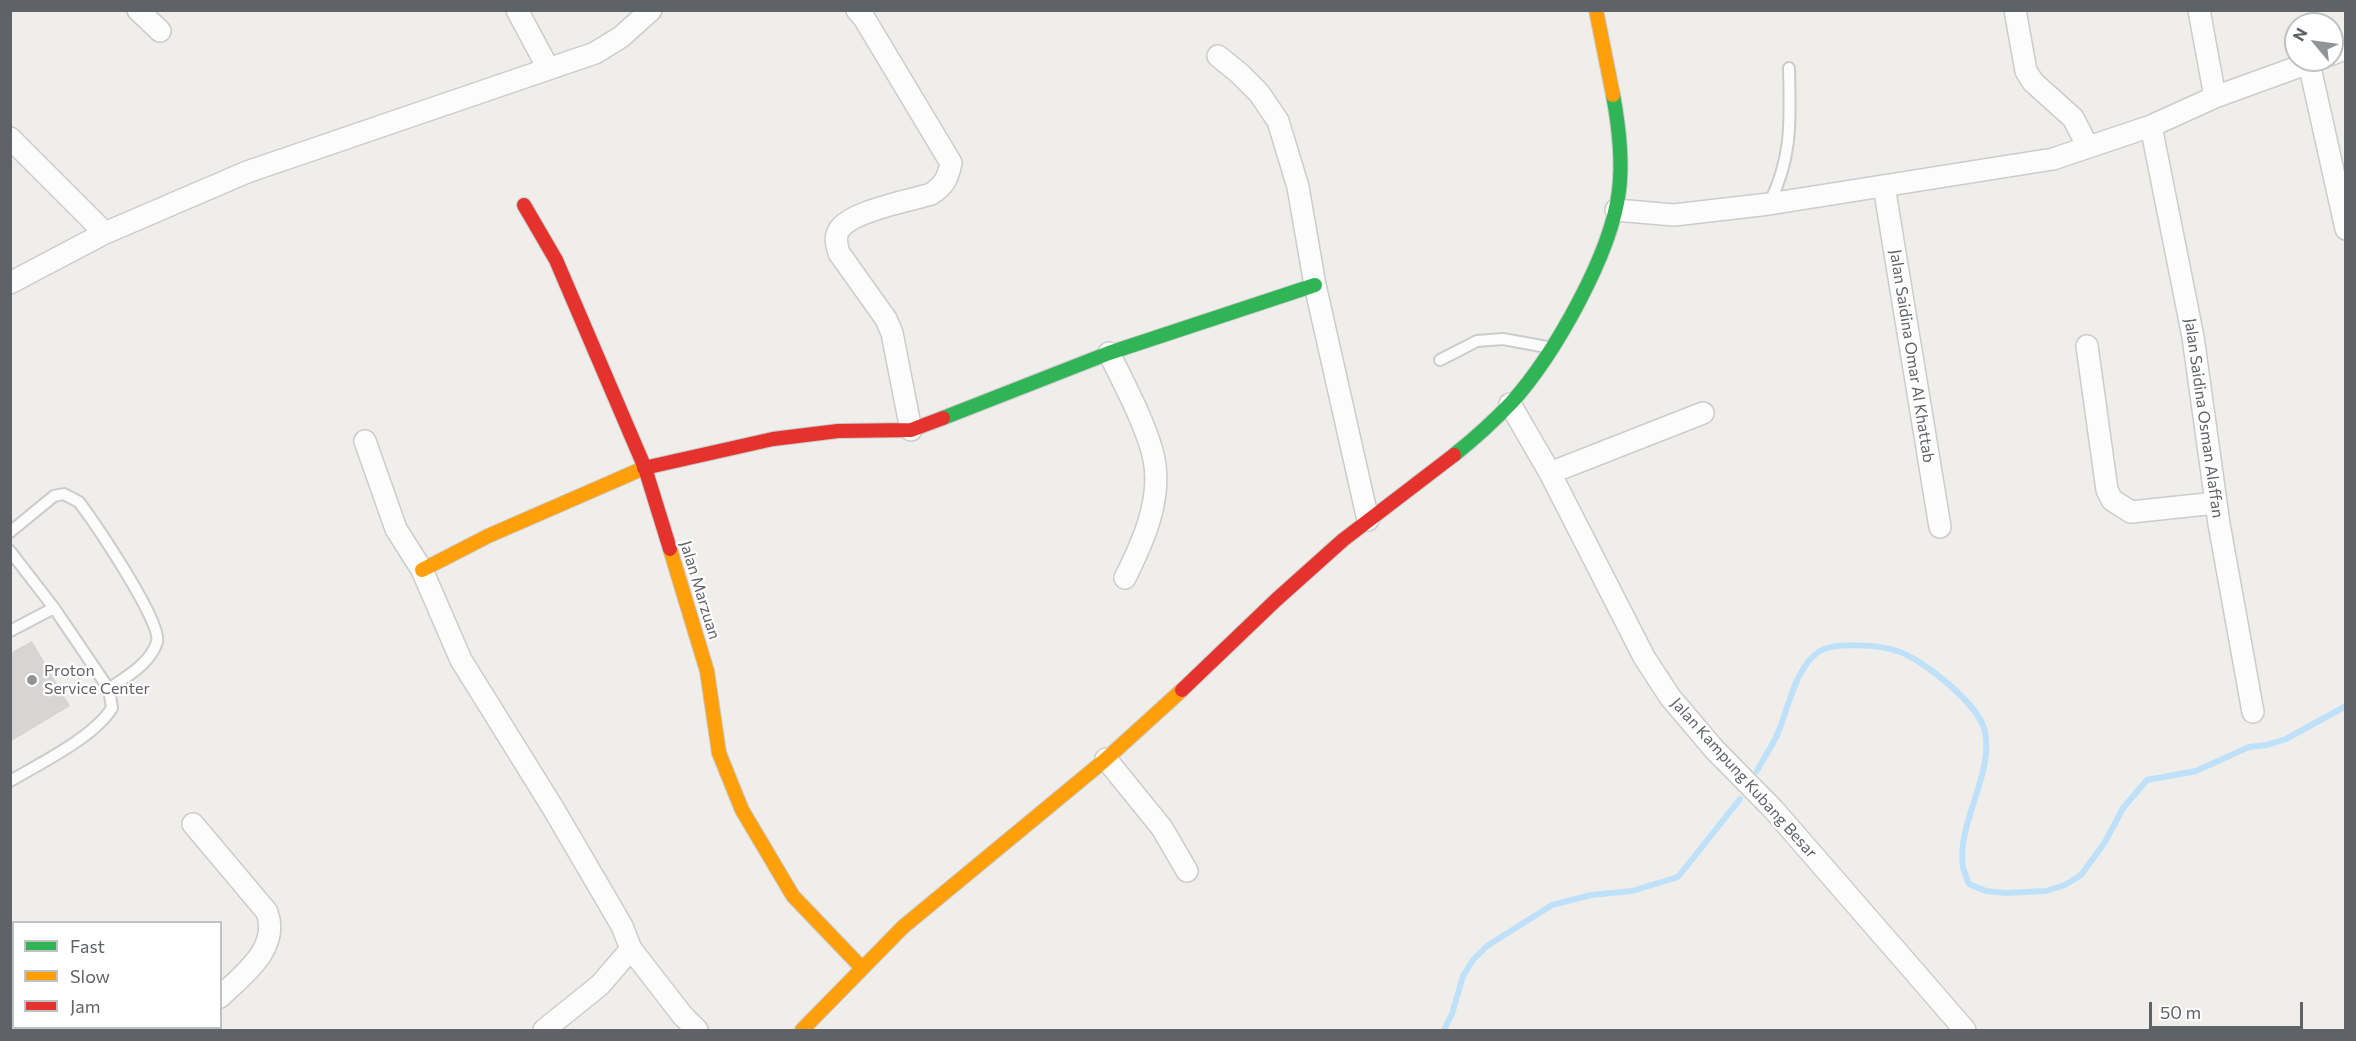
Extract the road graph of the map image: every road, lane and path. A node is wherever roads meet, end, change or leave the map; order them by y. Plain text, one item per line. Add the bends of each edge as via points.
1 (138, 10) edge
2 (517, 10) edge
3 (651, 10) edge
4 (857, 10) edge
5 (1596, 10) edge
6 (2015, 10) edge
7 (2199, 10) edge
8 (160, 31) dead end
9 (1218, 57) dead end
10 (548, 68) junction
11 (1789, 68) dead end
12 (2285, 72) edge
13 (2315, 72) edge
14 (2215, 97) junction
15 (2151, 126) junction
16 (10, 138) edge
17 (2088, 147) junction
18 (1884, 186) junction
19 (1769, 204) junction
20 (524, 205) dead end
21 (1616, 210) junction
22 (2346, 229) edge
23 (105, 233) junction
24 (10, 283) edge
25 (1315, 285) junction
26 (2087, 346) dead end
27 (1551, 347) junction
28 (1109, 353) junction
29 (1440, 360) dead end
30 (1510, 404) junction
31 (1703, 413) dead end
32 (910, 430) junction
33 (365, 441) dead end
34 (645, 468) junction
35 (1550, 473) junction
36 (2216, 504) junction
37 (1368, 519) junction
38 (1940, 527) dead end
39 (10, 531) edge
40 (10, 551) edge
41 (422, 570) junction
42 (1125, 578) dead end
43 (54, 609) junction
44 (10, 631) edge
45 (109, 689) junction
46 (2253, 712) dead end
47 (1106, 759) junction
48 (10, 781) edge
49 (193, 824) dead end
50 (1187, 871) dead end
51 (631, 949) junction
52 (861, 968) junction
53 (222, 995) edge
54 (544, 1030) edge
55 (697, 1030) edge
56 (802, 1030) edge
57 (1965, 1030) edge

1 - 8 street
2 - 10 street
3 - 10 street via 621,38 595,53
4 - 32 street via 951,164 941,188 853,218 839,230 836,241 839,254 892,333
5 - 21 street via 1616,119
6 - 17 street via 2026,71 2073,118
7 - 14 street
9 - 25 street via 1259,93 1278,121 1298,187
10 - 23 street via 247,172
11 - 19 lane via 1787,158
12 - 14 street
13 - 22 street
14 - 15 street
15 - 17 street
15 - 36 street, Jalan Saidina Osman Alaffan via 2193,337
16 - 23 street
17 - 18 street via 2053,159
18 - 19 street
18 - 38 street, Jalan Saidina Omar Al Khattab
19 - 21 street via 1674,215
20 - 34 street, Jalan Marzuan via 556,260
21 - 27 street via 1589,279
23 - 24 street
25 - 28 street
25 - 37 street
26 - 36 street via 2112,500 2131,512
27 - 29 lane via 1503,339 1477,341
27 - 30 street
28 - 32 street
28 - 42 street via 1154,458 1154,498 1143,542
30 - 35 street, Jalan Kampung Kubang Besar
30 - 37 street via 1441,467
31 - 35 street
32 - 34 street via 838,431 773,439
33 - 41 street via 396,529
34 - 41 street via 488,536
34 - 52 street, Jalan Marzuan via 707,671 719,753 742,810 793,896
35 - 57 street, Jalan Kampung Kubang Besar via 1644,657 1670,697
36 - 46 street, Jalan Saidina Osman Alaffan
37 - 47 street
39 - 45 lane via 54,496 64,494 80,502 93,519 151,615 159,639 151,658
40 - 43 lane
41 - 51 street via 461,660 559,818 622,926
43 - 44 lane
43 - 45 lane
45 - 48 lane via 112,708 106,719
47 - 50 street via 1162,828
47 - 52 street via 917,915
49 - 53 street via 267,912 271,924 265,949
51 - 54 street via 600,985
51 - 55 street
52 - 56 street

